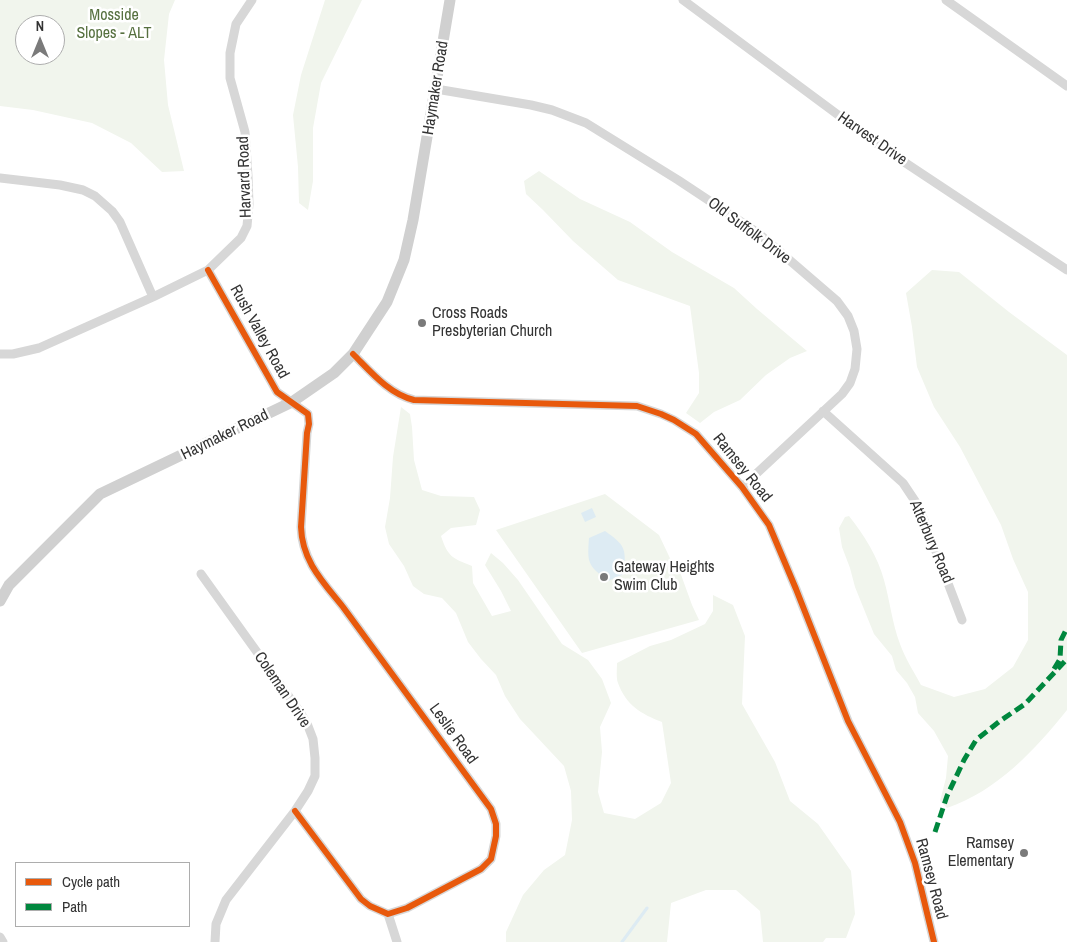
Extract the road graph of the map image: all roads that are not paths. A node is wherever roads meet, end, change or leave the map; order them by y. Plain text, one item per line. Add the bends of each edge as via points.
1 (252, 0) edge
2 (450, 0) edge
3 (683, 0) edge
4 (946, 0) edge
5 (1067, 86) edge
6 (436, 88) junction
7 (0, 178) edge
8 (208, 270) junction
9 (1067, 270) edge
10 (152, 297) junction
11 (0, 354) edge
12 (353, 354) junction
13 (292, 402) junction
14 (823, 411) junction
15 (742, 487) junction
16 (201, 574) dead end
17 (0, 601) edge
18 (962, 620) dead end
19 (295, 811) junction
20 (388, 914) junction
21 (0, 937) edge
22 (3, 942) edge
23 (215, 942) edge
24 (397, 942) edge
25 (934, 942) edge

1 - 8 street, Harvard Road via 236,24 230,53 230,78 245,132 247,226 241,238
2 - 6 main road, Haymaker Road
3 - 9 street, Harvest Drive via 880,146
4 - 5 street
6 - 12 main road, Haymaker Road via 404,260 387,302
6 - 14 street, Old Suffolk Drive via 531,105 586,123 758,233 837,301 854,331 857,349 850,383
7 - 10 street via 68,187 95,196 120,222
8 - 10 street, Harvard Road
8 - 13 street, Rush Valley Road via 277,392
10 - 11 street, Harvard Road via 39,348
12 - 13 main road, Haymaker Road via 334,373
12 - 15 street, Ramsey Road via 386,385 414,400 637,406 661,414 696,434
13 - 17 main road, Haymaker Road via 100,494 8,585
13 - 20 street, Leslie Road via 308,414 309,424 301,527 307,556 319,578 491,809 496,824 491,859 481,869 407,908
14 - 15 street, Old Suffolk Drive
14 - 18 street, Atterbury Road via 903,483 919,507
15 - 25 street, Ramsey Road via 769,525 848,721 900,822 915,863
16 - 19 street, Coleman Drive via 308,726 313,739 315,776
19 - 20 street via 361,899
19 - 23 street, Coleman Drive via 226,900 216,924
20 - 24 street
21 - 22 street

